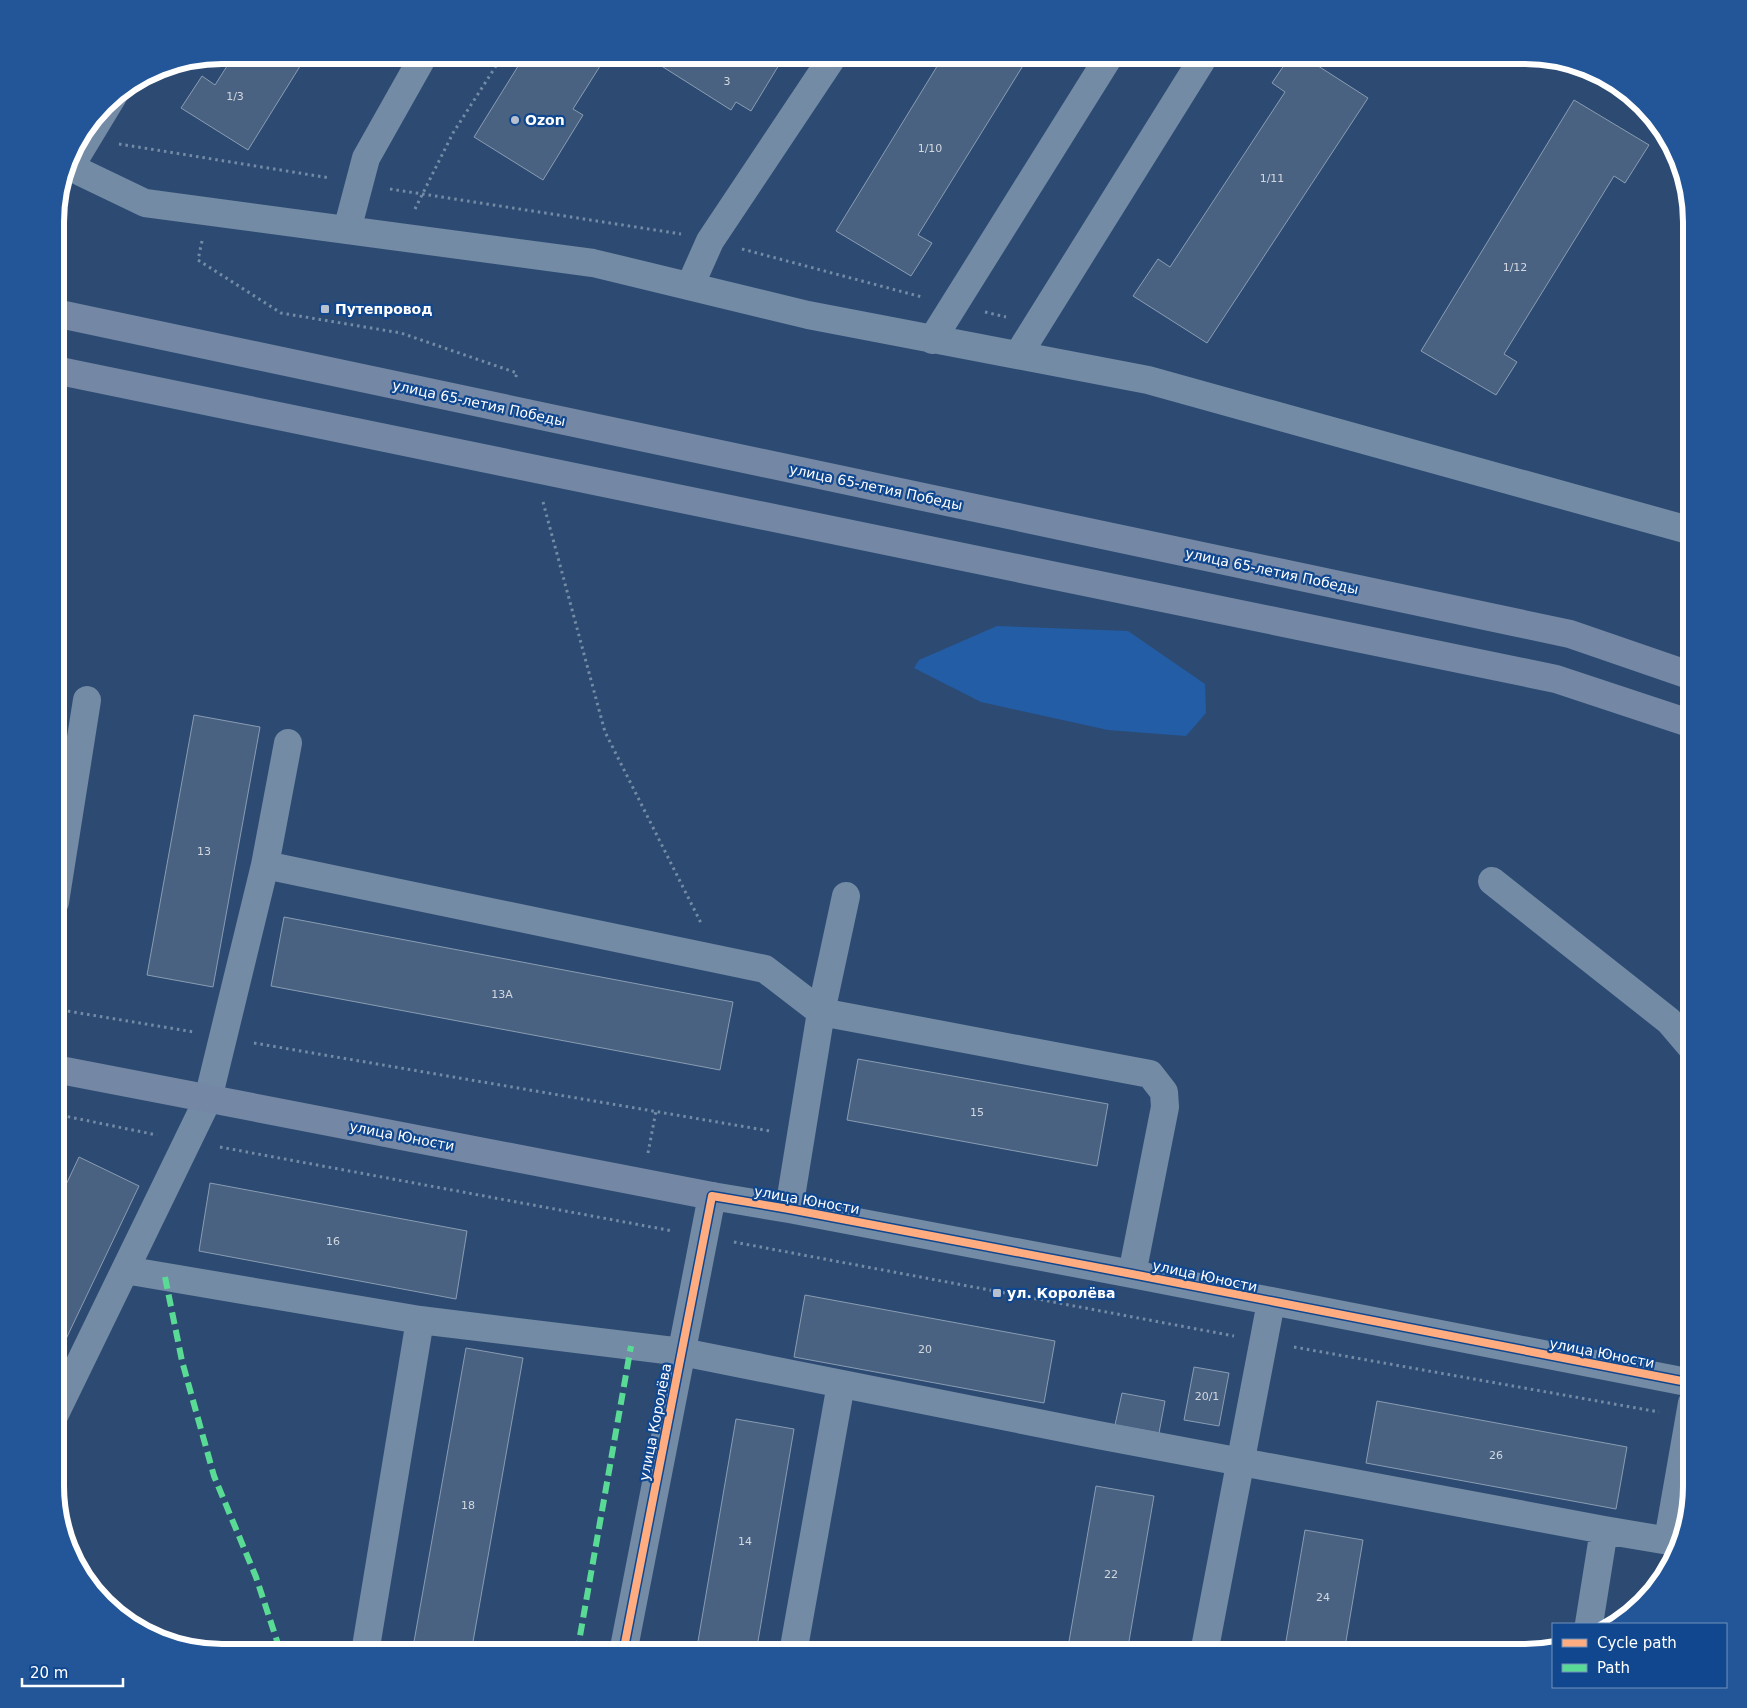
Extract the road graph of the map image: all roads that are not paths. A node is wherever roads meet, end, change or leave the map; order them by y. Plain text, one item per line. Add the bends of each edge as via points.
1 (419, 64) edge
2 (828, 64) edge
3 (1104, 64) edge
4 (1199, 64) edge
5 (73, 168) edge
6 (347, 230) junction
7 (690, 286) junction
8 (64, 315) edge
9 (932, 340) junction
10 (1018, 354) junction
11 (64, 372) edge
12 (1683, 529) edge
13 (1683, 673) edge
14 (86, 700) dead end
15 (1683, 721) edge
16 (288, 743) dead end
17 (64, 843) edge
18 (266, 865) junction
19 (1492, 881) dead end
20 (846, 896) dead end
21 (821, 1012) junction
22 (1683, 1038) edge
23 (64, 1072) edge
24 (208, 1098) junction
25 (712, 1196) junction
26 (789, 1209) junction
27 (125, 1270) junction
28 (1132, 1274) junction
29 (1271, 1302) junction
30 (420, 1320) junction
31 (682, 1352) junction
32 (1683, 1381) edge
33 (841, 1384) junction
34 (64, 1395) edge
35 (1241, 1462) junction
36 (1683, 1472) edge
37 (1604, 1530) junction
38 (1674, 1538) edge
39 (1673, 1542) edge
40 (1589, 1623) edge
41 (366, 1644) edge
42 (625, 1644) edge
43 (794, 1644) edge
44 (1206, 1644) edge

1 - 6 street via 366,158
2 - 7 street via 710,241
3 - 9 street
4 - 10 street
5 - 6 street via 145,203
6 - 7 street via 593,263
7 - 9 street via 808,315
8 - 13 main road, улица 65-летия Победы via 1570,634
9 - 10 street
10 - 12 street via 1148,380
11 - 15 main road via 1556,679
14 - 17 street
16 - 18 street
18 - 21 street via 766,969
18 - 24 street
19 - 22 street via 1669,1022
20 - 21 street
21 - 26 street
21 - 28 street via 1150,1074 1164,1092 1165,1107
23 - 24 main road, улица Юности
24 - 25 main road, улица Юности
24 - 27 street
25 - 26 street, улица Юности
25 - 31 street, улица Королёва
26 - 28 street, улица Юности
27 - 30 street
27 - 34 street
28 - 29 street, улица Юности
29 - 32 street, улица Юности
29 - 35 street
30 - 31 street
30 - 41 street
31 - 33 street
31 - 42 street, улица Королёва
33 - 35 street
33 - 43 street
35 - 37 street
35 - 44 street
36 - 38 street
37 - 39 street
37 - 40 street

